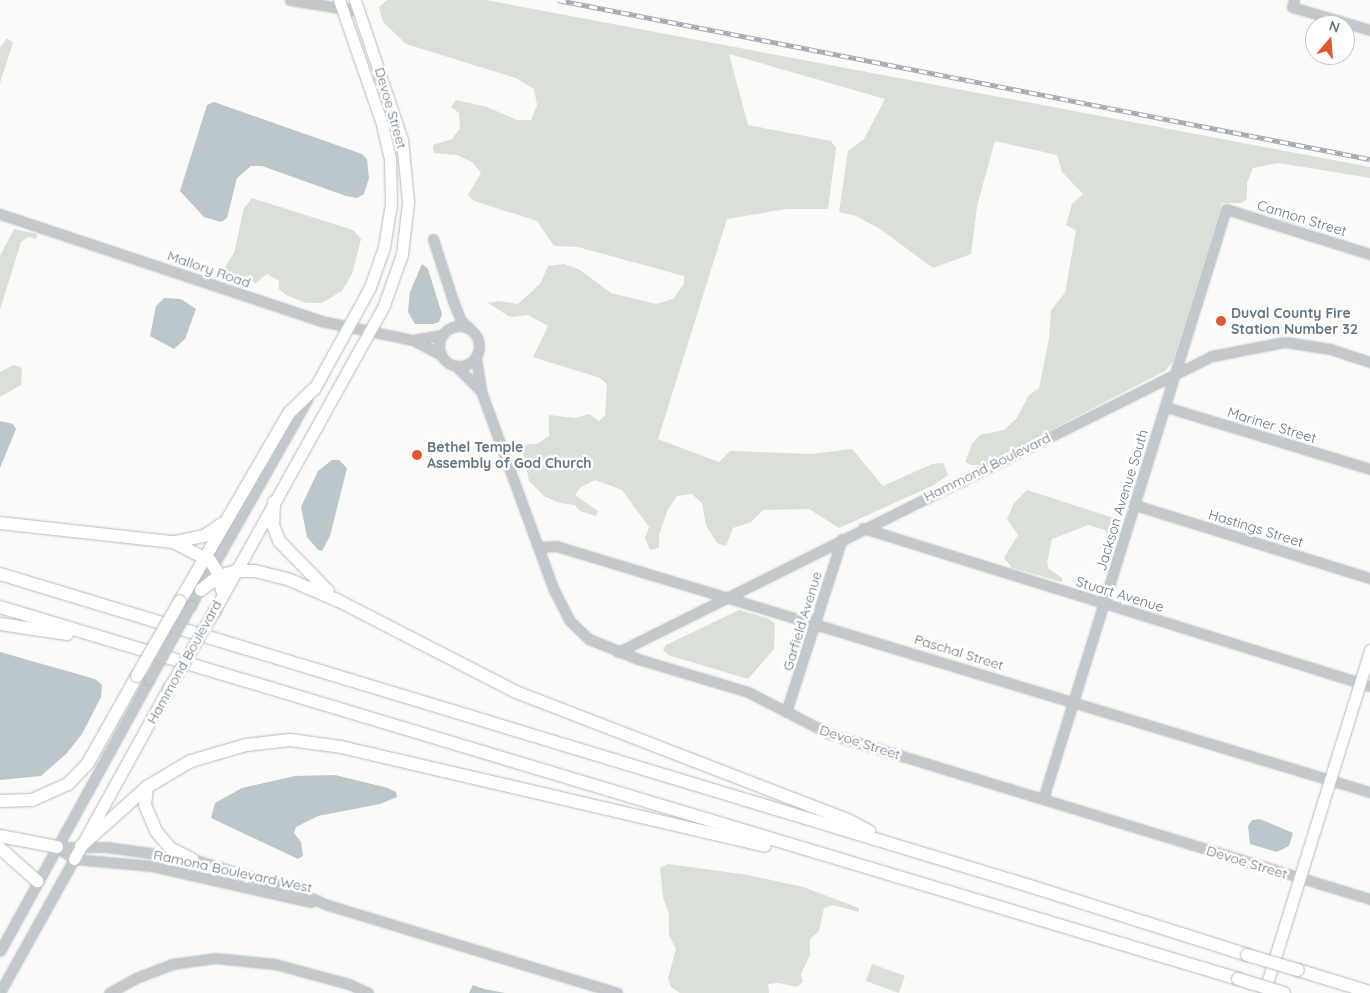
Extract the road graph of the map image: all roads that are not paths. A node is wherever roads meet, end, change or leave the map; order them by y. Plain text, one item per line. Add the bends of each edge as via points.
1 (290, 0) edge
2 (355, 0) edge
3 (1293, 3) edge
4 (340, 5) edge
5 (359, 12) junction
6 (1370, 30) edge
7 (1226, 209) joint
8 (0, 214) edge
9 (433, 239) dead end
10 (1370, 254) edge
11 (452, 302) junction
12 (349, 328) junction
13 (450, 328) junction
14 (469, 328) junction
15 (370, 332) junction
16 (442, 335) junction
17 (413, 340) junction
18 (441, 355) junction
19 (476, 358) junction
20 (1370, 362) edge
21 (457, 367) junction
22 (1177, 373) junction
23 (314, 389) junction
24 (481, 391) junction
25 (1166, 407) junction
26 (1370, 469) edge
27 (274, 502) junction
28 (1135, 505) junction
29 (227, 520) junction
30 (0, 523) edge
31 (863, 528) junction
32 (842, 539) junction
33 (172, 542) junction
34 (539, 547) junction
35 (213, 566) junction
36 (236, 571) junction
37 (0, 574) edge
38 (1370, 578) edge
39 (201, 590) joint
40 (224, 592) junction
41 (725, 597) junction
42 (340, 601) junction
43 (186, 603) junction
44 (1104, 604) junction
45 (0, 606) edge
46 (0, 624) edge
47 (815, 624) junction
48 (123, 644) junction
49 (1370, 650) edge
50 (618, 652) junction
51 (143, 678) junction
52 (1365, 684) edge
53 (1074, 702) junction
54 (786, 712) junction
55 (1331, 781) junction
56 (148, 787) junction
57 (1370, 792) edge
58 (1042, 799) junction
59 (0, 800) edge
60 (0, 836) edge
61 (896, 845) junction
62 (82, 846) junction
63 (57, 847) junction
64 (0, 848) edge
65 (74, 859) junction
66 (192, 859) junction
67 (874, 872) junction
68 (1300, 878) junction
69 (37, 881) junction
70 (1370, 899) edge
71 (328, 905) junction
72 (0, 951) edge
73 (0, 992) edge
74 (1370, 992) edge
75 (110, 993) edge
76 (368, 993) edge
77 (617, 993) edge
78 (1264, 993) edge
79 (1284, 993) edge

1 - 4 street
2 - 5 main road, Devoe Street
3 - 6 street
4 - 5 street
4 - 12 main road, Devoe Street via 381,122 392,182 384,247 370,287
5 - 15 main road, Devoe Street via 402,140 408,202 402,254 384,305
7 - 10 street, Cannon Street
7 - 22 street, Jackson Avenue South
8 - 12 street, Mallory Road
9 - 11 street
11 - 13 street
11 - 14 street via 461,321
12 - 15 street, Mallory Road
12 - 23 main road
13 - 14 street
13 - 16 street
14 - 19 street via 479,342
15 - 17 street, Mallory Road
15 - 27 main road, Hammond Boulevard
16 - 17 street, Mallory Road
16 - 18 street
17 - 18 street, Mallory Road
18 - 21 street
19 - 21 street via 468,365
19 - 24 street, Devoe Street
20 - 22 street, Hammond Boulevard via 1310,344 1270,342 1212,356
21 - 24 street, Devoe Street
22 - 25 street, Jackson Avenue South
22 - 31 street, Hammond Boulevard
23 - 29 highway via 289,413
23 - 35 street
24 - 34 street, Devoe Street
25 - 26 street, Mariner Street
25 - 28 street, Jackson Avenue South
27 - 36 main road, Hammond Boulevard
27 - 42 highway via 273,525 283,546
28 - 38 street, Hastings Street
28 - 44 street, Jackson Avenue South
29 - 33 highway via 204,536
29 - 35 highway
30 - 33 highway
31 - 32 street, Hammond Boulevard
31 - 44 street, Stuart Avenue
32 - 41 street, Hammond Boulevard
32 - 47 street, Garfield Avenue
33 - 35 highway
34 - 41 street, Paschal Street via 556,546
34 - 50 street, Devoe Street via 569,620 590,639
35 - 36 highway
35 - 39 highway
35 - 40 highway
35 - 43 highway
36 - 40 main road, Hammond Boulevard
36 - 42 highway via 273,574
37 - 61 highway
39 - 43 street, Hammond Boulevard
40 - 62 main road, Hammond Boulevard, bridge
41 - 47 street, Paschal Street
41 - 50 street, Hammond Boulevard
42 - 61 highway via 516,692 848,820
43 - 51 highway, bridge
44 - 52 street, Stuart Avenue
44 - 53 street, Jackson Avenue South
45 - 48 highway
46 - 48 highway via 18,624
47 - 53 street, Paschal Street
47 - 54 street, Garfield Avenue
48 - 67 highway
49 - 52 main road
50 - 54 street, Devoe Street via 748,692
51 - 59 highway via 88,763 68,784 32,800
51 - 63 street, Hammond Boulevard
52 - 55 main road
53 - 55 street, Paschal Street
53 - 58 street, Jackson Avenue South
54 - 58 street, Devoe Street via 830,734
55 - 57 street, Paschal Street
55 - 68 main road
56 - 62 highway
56 - 66 highway via 145,805 156,831 170,848
56 - 67 highway via 191,761 228,749 270,741 318,742
58 - 68 street, Devoe Street
60 - 63 highway
61 - 74 highway, bridge
62 - 63 street, Ramona Boulevard West
62 - 65 main road, Hammond Boulevard
62 - 66 street, Ramona Boulevard West
63 - 65 street
63 - 69 street, Hammond Boulevard
64 - 69 highway
65 - 71 street, Ramona Boulevard West via 152,866
65 - 73 street, Hammond Boulevard
66 - 71 street, Ramona Boulevard West via 284,886
67 - 79 highway, bridge
68 - 70 street, Devoe Street
68 - 78 main road
69 - 72 street, Hammond Boulevard
71 - 77 street, Ramona Boulevard West
75 - 76 street via 136,978 172,964 227,958 275,964 349,984

